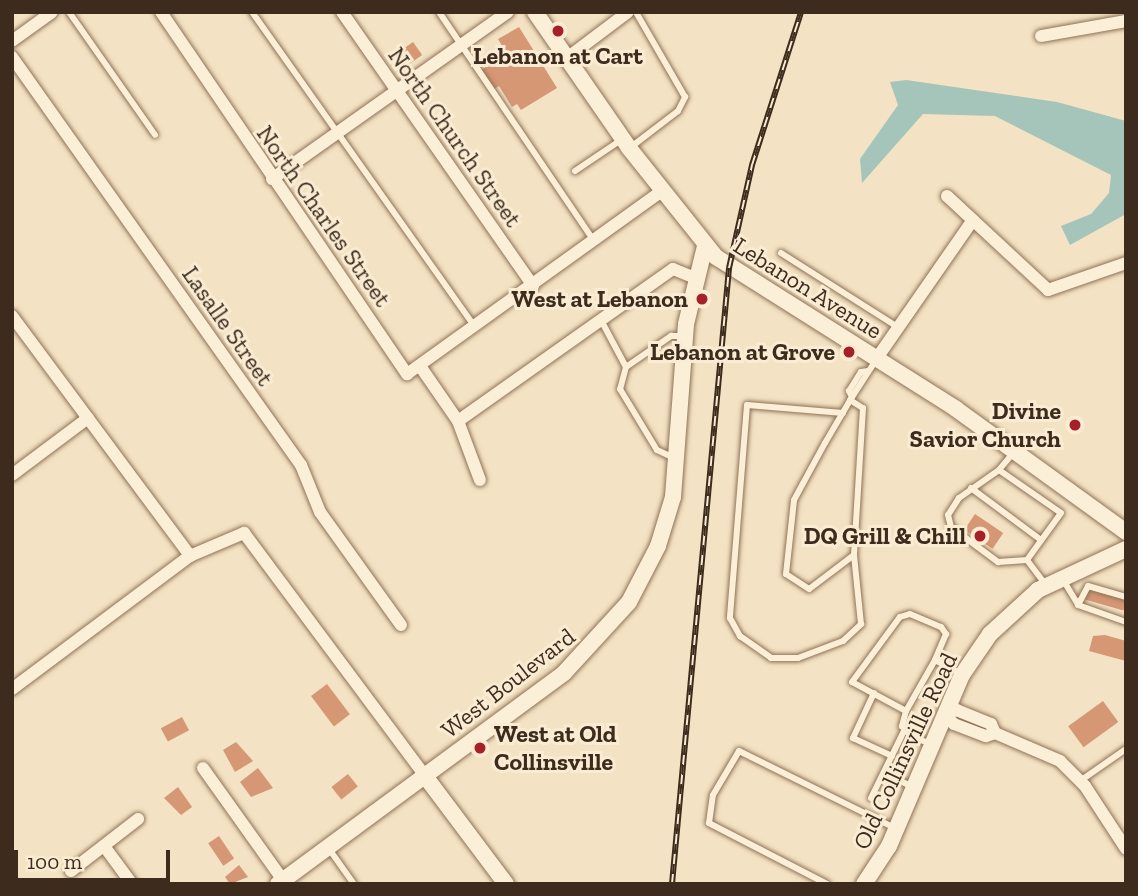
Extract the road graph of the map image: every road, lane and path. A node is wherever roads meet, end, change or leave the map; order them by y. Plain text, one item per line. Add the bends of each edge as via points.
1 (52, 12) edge
2 (69, 12) edge
3 (160, 12) edge
4 (252, 12) edge
5 (342, 12) edge
6 (439, 12) edge
7 (508, 12) edge
8 (535, 12) edge
9 (628, 12) edge
10 (636, 12) edge
11 (1126, 21) edge
12 (1041, 36) dead end
13 (12, 41) edge
14 (462, 45) junction
15 (12, 57) edge
16 (567, 58) junction
17 (397, 92) junction
18 (338, 133) junction
19 (155, 135) dead end
20 (625, 144) junction
21 (575, 172) dead end
22 (272, 179) junction
23 (662, 191) junction
24 (947, 196) dead end
25 (973, 220) junction
26 (595, 243) junction
27 (705, 246) junction
28 (781, 253) dead end
29 (1126, 263) edge
30 (695, 278) junction
31 (533, 286) junction
32 (12, 316) edge
33 (602, 322) junction
34 (475, 327) junction
35 (899, 328) junction
36 (685, 336) junction
37 (873, 365) junction
38 (420, 366) junction
39 (626, 367) junction
40 (851, 399) junction
41 (843, 412) junction
42 (88, 418) junction
43 (458, 421) junction
44 (1015, 450) junction
45 (679, 459) junction
46 (999, 470) junction
47 (12, 475) edge
48 (480, 480) dead end
49 (971, 488) junction
50 (1126, 533) edge
51 (1041, 540) junction
52 (1126, 550) edge
53 (854, 555) junction
54 (190, 556) junction
55 (1027, 560) junction
56 (1061, 576) junction
57 (1046, 585) junction
58 (1122, 597) edge
59 (1099, 604) dead end
60 (1077, 605) junction
61 (1116, 609) dead end
62 (1097, 613) junction
63 (1114, 618) junction
64 (1126, 622) edge
65 (401, 625) dead end
66 (935, 660) junction
67 (962, 675) junction
68 (12, 690) edge
69 (874, 693) junction
70 (906, 711) junction
71 (944, 714) junction
72 (905, 729) junction
73 (931, 744) junction
74 (1126, 748) edge
75 (892, 756) junction
76 (203, 768) dead end
77 (884, 773) junction
78 (425, 776) junction
79 (1080, 781) junction
80 (913, 787) junction
81 (872, 798) dead end
82 (138, 819) dead end
83 (897, 828) junction
84 (104, 846) junction
85 (328, 847) junction
86 (1126, 849) edge
87 (71, 871) dead end
88 (280, 882) edge
89 (132, 884) edge
90 (354, 884) edge
91 (506, 884) edge
92 (827, 884) edge
93 (864, 884) edge

1 - 13 street
2 - 19 lane
3 - 22 street, North Charles Street
4 - 18 lane
5 - 17 street, North Church Street
6 - 14 lane
7 - 14 street
8 - 16 street, Lebanon Avenue
9 - 16 street
10 - 20 lane via 685,97 678,111
11 - 12 street
14 - 17 street
14 - 26 lane
15 - 65 street, Lasalle Street via 301,465 320,512
16 - 20 street, Lebanon Avenue
17 - 18 street
17 - 31 street, North Church Street
18 - 22 street
18 - 34 lane
20 - 21 lane
20 - 23 street, Lebanon Avenue
22 - 38 street, North Charles Street via 407,374
23 - 26 street
23 - 27 street, Lebanon Avenue
24 - 25 street
25 - 29 street via 1048,290
25 - 35 street
26 - 31 street
27 - 30 street, West Boulevard
27 - 37 street, Lebanon Avenue via 729,268
28 - 35 lane
30 - 33 street via 673,269
30 - 36 street, West Boulevard
31 - 34 street
32 - 42 street
33 - 39 lane
33 - 43 street
34 - 38 street
35 - 37 street
36 - 39 lane via 671,336
36 - 45 street, West Boulevard
37 - 40 lane via 861,372 849,391
37 - 44 street, Lebanon Avenue
38 - 43 street
39 - 45 lane via 620,389 639,424 657,450
40 - 41 lane
40 - 53 lane via 863,408
41 - 53 lane via 794,500 786,574 809,589
41 - 53 lane via 747,405 730,618 740,636 771,657 798,658 843,641 861,624
42 - 47 street
42 - 54 street
43 - 48 street
44 - 46 lane
44 - 50 street, Lebanon Avenue
45 - 78 street, West Boulevard via 658,546 610,628 572,667
46 - 49 lane
46 - 51 lane via 1060,513
49 - 51 lane
49 - 55 lane via 947,516 951,527 998,562
51 - 55 lane
52 - 56 street, Old Collinsville Road
54 - 68 street
54 - 78 street via 244,533
55 - 57 lane
56 - 57 street, Old Collinsville Road
56 - 60 lane
57 - 67 street, Old Collinsville Road via 990,634
58 - 60 lane via 1088,586
59 - 62 lane
60 - 62 lane
61 - 63 lane
62 - 63 lane
63 - 64 lane
66 - 67 lane
66 - 69 lane via 946,634 941,627 910,614 900,617 852,681
66 - 70 lane
67 - 71 street, Old Collinsville Road
69 - 70 lane
69 - 75 lane via 853,738
70 - 72 lane
71 - 73 street, Old Collinsville Road
71 - 79 street via 986,736 995,733 1045,751
72 - 73 lane
72 - 75 lane
73 - 80 street, Old Collinsville Road
74 - 79 lane
75 - 77 lane
76 - 88 street
77 - 80 lane
77 - 81 lane
78 - 85 street, West Boulevard
78 - 91 street
79 - 86 street
80 - 83 street, Old Collinsville Road
82 - 84 street
83 - 92 lane via 739,751 713,795 709,822
83 - 93 street, Old Collinsville Road
84 - 87 street
84 - 89 street
85 - 88 street, West Boulevard
85 - 90 lane

